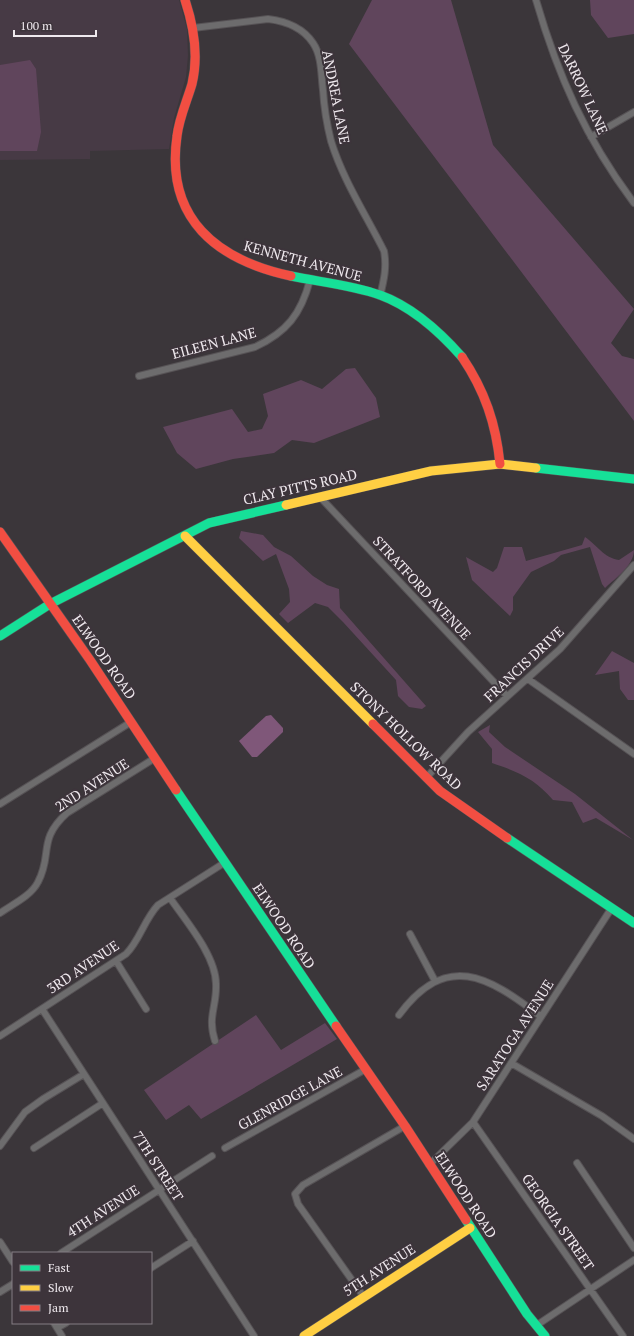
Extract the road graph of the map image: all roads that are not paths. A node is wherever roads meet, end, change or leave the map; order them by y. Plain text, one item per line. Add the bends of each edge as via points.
1 (185, 0) edge
2 (536, 0) edge
3 (193, 28) junction
4 (634, 112) edge
5 (591, 137) junction
6 (634, 203) edge
7 (310, 280) junction
8 (380, 296) junction
9 (139, 376) dead end
10 (500, 464) junction
11 (634, 479) edge
12 (320, 497) junction
13 (0, 532) edge
14 (185, 536) junction
15 (634, 565) edge
16 (50, 604) junction
17 (0, 636) edge
18 (528, 679) junction
19 (507, 696) junction
20 (131, 722) junction
21 (634, 754) edge
22 (155, 758) junction
23 (426, 778) junction
24 (0, 804) edge
25 (224, 863) junction
26 (170, 898) junction
27 (611, 909) junction
28 (0, 913) edge
29 (634, 923) edge
30 (410, 934) dead end
31 (116, 961) junction
32 (435, 981) junction
33 (42, 1009) junction
34 (146, 1009) dead end
35 (399, 1015) dead end
36 (540, 1016) junction
37 (0, 1036) edge
38 (215, 1041) dead end
39 (511, 1063) junction
40 (366, 1069) junction
41 (84, 1074) junction
42 (103, 1103) junction
43 (473, 1122) junction
44 (405, 1126) junction
45 (634, 1139) edge
46 (0, 1146) edge
47 (34, 1148) dead end
48 (225, 1148) dead end
49 (212, 1156) dead end
50 (576, 1164) dead end
51 (429, 1165) junction
52 (158, 1190) junction
53 (470, 1228) junction
54 (193, 1241) junction
55 (0, 1242) edge
56 (634, 1248) edge
57 (63, 1252) edge
58 (12, 1260) edge
59 (634, 1260) edge
60 (152, 1267) edge
61 (12, 1285) edge
62 (591, 1290) junction
63 (0, 1292) edge
64 (364, 1297) junction
65 (56, 1326) edge
66 (537, 1326) junction
67 (311, 1334) edge
68 (62, 1336) edge
69 (254, 1336) edge
70 (545, 1336) edge
71 (623, 1336) edge

1 - 3 street, KENNETH AVENUE
2 - 5 street, DARROW LANE via 555,61 573,104
3 - 7 street, KENNETH AVENUE via 194,73 179,125 176,158 181,191 191,216 205,236 227,253 254,265
3 - 8 street, ANDREA LANE via 268,19 279,20 298,28 312,42 320,61 327,124 337,158 384,251 386,274
4 - 5 street
5 - 6 street, DARROW LANE
7 - 8 street, KENNETH AVENUE
7 - 9 street, EILEEN LANE via 305,296 291,322 268,341 255,347
8 - 10 street, KENNETH AVENUE via 427,322 464,358 475,375 491,411 499,446
10 - 11 street, CLAY PITTS ROAD
10 - 12 street, CLAY PITTS ROAD via 431,471
12 - 14 street, CLAY PITTS ROAD via 209,523
12 - 19 street, STRATFORD AVENUE
13 - 16 street, ELWOOD ROAD
14 - 16 street, CLAY PITTS ROAD
14 - 23 street, STONY HOLLOW ROAD
15 - 18 street, FRANCIS DRIVE via 573,634
16 - 17 street, CLAY PITTS ROAD
16 - 20 street, ELWOOD ROAD
18 - 19 street, FRANCIS DRIVE
18 - 21 street
19 - 23 street, FRANCIS DRIVE via 468,732
20 - 22 street, ELWOOD ROAD
20 - 24 street
22 - 25 street, ELWOOD ROAD
22 - 28 street, 2ND AVENUE via 67,813 55,824 48,839 43,871 38,883 28,894
23 - 27 street, STONY HOLLOW ROAD via 472,815
25 - 26 street, 3RD AVENUE
25 - 40 street, ELWOOD ROAD
26 - 31 street, 3RD AVENUE via 158,905 150,914 133,947
26 - 38 street via 207,954 214,970 216,984 210,1028
27 - 29 street, STONY HOLLOW ROAD
27 - 36 street, SARATOGA AVENUE
30 - 32 street
31 - 33 street, 3RD AVENUE
31 - 34 street
32 - 35 street via 409,1002
32 - 36 street via 463,976 488,981
33 - 37 street, 3RD AVENUE
33 - 41 street, 7TH STREET
36 - 39 street, SARATOGA AVENUE
39 - 43 street, SARATOGA AVENUE
39 - 45 street via 602,1116
40 - 44 street, ELWOOD ROAD
40 - 48 street, GLENRIDGE LANE
41 - 42 street, 7TH STREET
41 - 46 street via 25,1112
42 - 47 street
42 - 52 street, 7TH STREET
43 - 51 street, SARATOGA AVENUE
43 - 62 street, GEORGIA STREET
44 - 51 street, ELWOOD ROAD
44 - 64 street via 303,1186 295,1194 298,1204
49 - 52 street
50 - 56 street
51 - 53 street, ELWOOD ROAD
52 - 54 street, 7TH STREET
52 - 57 street, 4TH AVENUE
53 - 64 street, 5TH AVENUE
53 - 66 street, ELWOOD ROAD
54 - 60 street
54 - 69 street, 7TH STREET
55 - 58 street
59 - 62 street
61 - 63 street
62 - 66 street
62 - 71 street, GEORGIA STREET
64 - 67 street, 5TH AVENUE
65 - 68 street
66 - 70 street, ELWOOD ROAD

